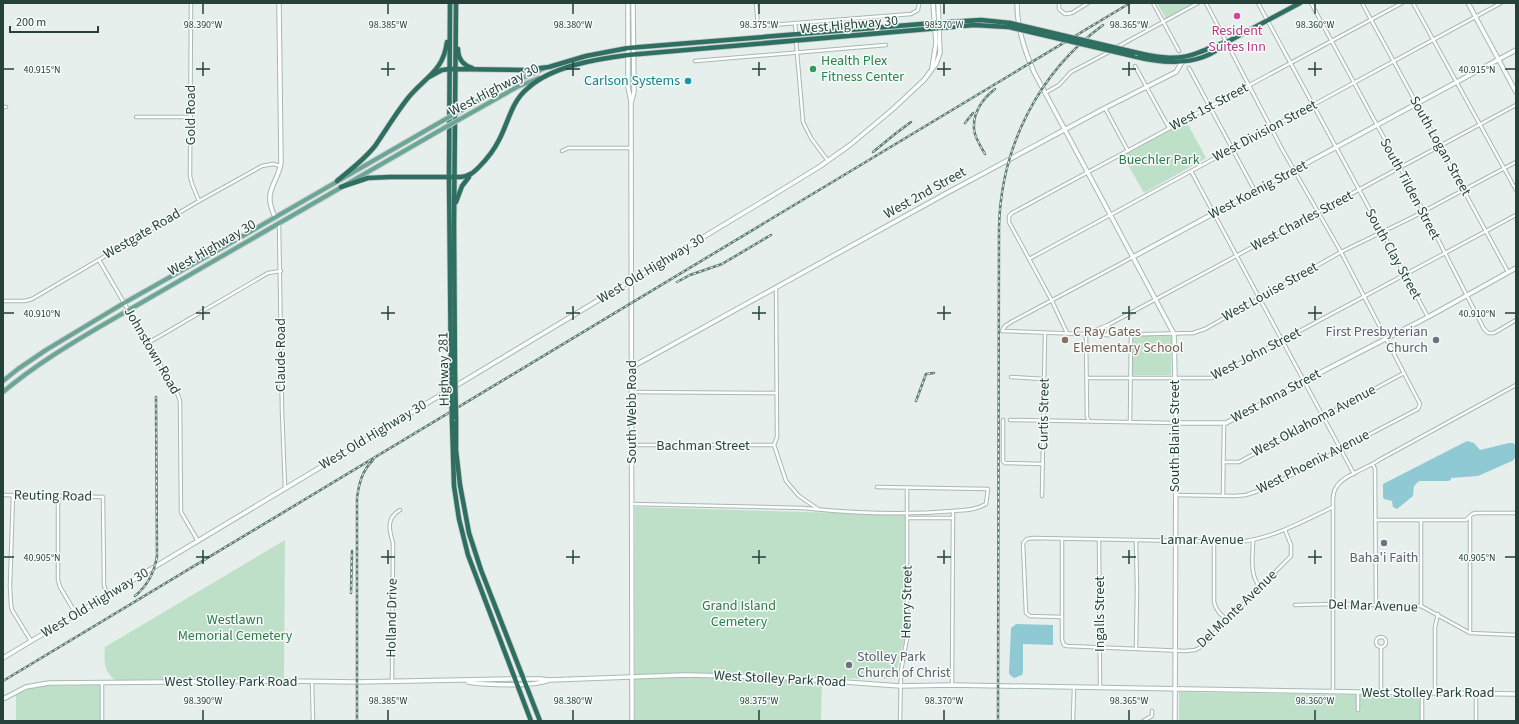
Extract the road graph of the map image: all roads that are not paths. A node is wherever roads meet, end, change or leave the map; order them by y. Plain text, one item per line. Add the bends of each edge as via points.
1 (191, 3) edge
2 (279, 3) edge
3 (450, 3) edge
4 (456, 3) edge
5 (628, 3) edge
6 (634, 3) edge
7 (756, 3) edge
8 (919, 3) edge
9 (933, 3) edge
10 (938, 3) edge
11 (1017, 3) edge
12 (1059, 3) edge
13 (1088, 3) edge
14 (1153, 3) edge
15 (1198, 3) edge
16 (1206, 3) edge
17 (1258, 3) edge
18 (1300, 3) edge
19 (1311, 3) edge
20 (1362, 3) edge
21 (1402, 3) edge
22 (1413, 3) edge
23 (1468, 3) edge
24 (1501, 3) edge
25 (1475, 17) junction
26 (1371, 20) junction
27 (1163, 21) junction
28 (1267, 21) junction
29 (450, 22) junction
30 (456, 23) junction
31 (795, 23) junction
32 (937, 23) junction
33 (1009, 25) junction
34 (937, 29) junction
35 (796, 34) junction
36 (1433, 40) junction
37 (796, 41) junction
38 (1227, 42) junction
39 (1332, 42) junction
40 (886, 45) dead end
41 (628, 48) junction
42 (634, 48) junction
43 (1516, 50) edge
44 (1179, 51) dead end
45 (798, 52) junction
46 (634, 54) junction
47 (628, 55) junction
48 (1182, 60) junction
49 (1498, 60) junction
50 (695, 61) dead end
51 (1393, 62) junction
52 (1290, 64) junction
53 (1135, 66) dead end
54 (549, 67) junction
55 (1189, 68) dead end
56 (452, 70) junction
57 (484, 70) junction
58 (543, 76) junction
59 (429, 77) junction
60 (1457, 82) junction
61 (1353, 83) junction
62 (1250, 85) junction
63 (1146, 87) junction
64 (1516, 92) edge
65 (1044, 93) junction
66 (631, 103) junction
67 (1416, 104) junction
68 (1313, 105) junction
69 (1516, 105) edge
70 (1209, 107) junction
71 (1105, 108) junction
72 (136, 117) dead end
73 (191, 117) junction
74 (1480, 124) junction
75 (1377, 126) junction
76 (1169, 128) junction
77 (1271, 128) junction
78 (1064, 130) junction
79 (1439, 147) junction
80 (632, 148) junction
81 (1336, 148) junction
82 (1232, 149) junction
83 (1128, 150) junction
84 (562, 151) dead end
85 (828, 161) junction
86 (1516, 162) edge
87 (280, 166) junction
88 (1400, 168) junction
89 (1504, 168) junction
90 (1191, 171) junction
91 (1294, 171) junction
92 (1087, 172) junction
93 (471, 175) junction
94 (449, 178) junction
95 (454, 178) junction
96 (337, 182) junction
97 (341, 187) junction
98 (1358, 190) junction
99 (1464, 190) junction
100 (1516, 190) edge
101 (1255, 192) junction
102 (199, 201) junction
103 (1318, 212) junction
104 (1424, 212) junction
105 (281, 213) junction
106 (1213, 214) junction
107 (454, 215) junction
108 (1110, 215) junction
109 (1516, 215) edge
110 (275, 217) junction
111 (279, 222) junction
112 (271, 227) junction
113 (1486, 232) junction
114 (1381, 233) junction
115 (1341, 252) junction
116 (1445, 254) junction
117 (1236, 256) junction
118 (1133, 257) junction
119 (1029, 259) junction
120 (98, 260) junction
121 (1516, 268) edge
122 (281, 271) junction
123 (1508, 272) junction
124 (1405, 276) junction
125 (632, 280) junction
126 (776, 287) junction
127 (1466, 296) junction
128 (1364, 297) junction
129 (1259, 299) junction
130 (1156, 300) junction
131 (3, 301) edge
132 (1052, 301) junction
133 (124, 303) junction
134 (128, 310) junction
135 (1428, 317) junction
136 (1516, 320) edge
137 (1108, 326) junction
138 (1002, 331) joint
139 (1045, 333) junction
140 (1068, 334) junction
141 (1086, 334) junction
142 (1131, 334) junction
143 (1174, 334) junction
144 (1108, 335) junction
145 (1386, 339) junction
146 (1282, 341) junction
147 (148, 343) junction
148 (632, 367) junction
149 (1404, 373) junction
150 (453, 376) junction
151 (1011, 377) dead end
152 (1087, 378) junction
153 (1131, 378) junction
154 (1044, 379) junction
155 (1175, 379) junction
156 (3, 381) edge
157 (1304, 381) junction
158 (1516, 385) edge
159 (3, 392) edge
160 (632, 392) junction
161 (778, 393) junction
162 (1323, 416) junction
163 (454, 420) junction
164 (1003, 420) dead end
165 (1010, 420) dead end
166 (1044, 421) junction
167 (1089, 422) junction
168 (1130, 422) junction
169 (1176, 423) junction
170 (1224, 423) junction
171 (632, 445) junction
172 (774, 445) junction
173 (1341, 449) junction
174 (1223, 462) junction
175 (1043, 464) junction
176 (1373, 464) junction
177 (1354, 474) junction
178 (877, 487) dead end
179 (285, 488) junction
180 (907, 488) junction
181 (3, 495) edge
182 (13, 495) junction
183 (1175, 495) junction
184 (1223, 495) junction
185 (58, 496) junction
186 (1042, 496) dead end
187 (632, 504) junction
188 (1333, 507) junction
189 (400, 510) dead end
190 (819, 510) junction
191 (953, 511) junction
192 (908, 512) junction
193 (1516, 513) edge
194 (1470, 517) junction
195 (908, 518) junction
196 (953, 518) junction
197 (1376, 520) junction
198 (1421, 520) junction
199 (1285, 530) junction
200 (1062, 538) junction
201 (1099, 540) junction
202 (1136, 540) junction
203 (1253, 540) junction
204 (198, 541) junction
205 (1175, 541) junction
206 (1214, 541) junction
207 (1260, 587) junction
208 (108, 596) junction
209 (1333, 604) junction
210 (1295, 605) dead end
211 (1376, 605) junction
212 (1421, 606) junction
213 (76, 614) junction
214 (1438, 614) junction
215 (1062, 616) junction
216 (1228, 620) junction
217 (1470, 633) junction
218 (1516, 635) edge
219 (31, 642) junction
220 (1100, 647) junction
221 (1382, 647) junction
222 (1136, 648) junction
223 (1175, 650) junction
224 (3, 658) edge
225 (632, 677) junction
226 (515, 681) junction
227 (524, 681) junction
228 (312, 682) junction
229 (392, 682) junction
230 (102, 683) junction
231 (952, 685) junction
232 (900, 686) junction
233 (1074, 687) junction
234 (1100, 688) junction
235 (1175, 689) junction
236 (1333, 692) junction
237 (1358, 692) junction
238 (1381, 693) junction
239 (1422, 693) junction
240 (1435, 693) junction
241 (1476, 693) junction
242 (1516, 694) edge
243 (3, 699) edge
244 (1358, 710) dead end
245 (1152, 711) dead end
246 (102, 721) edge
247 (313, 721) edge
248 (531, 721) edge
249 (540, 721) edge
250 (632, 721) edge
251 (900, 721) edge
252 (1073, 721) edge
253 (1143, 721) edge
254 (1175, 721) edge
255 (1422, 721) edge
256 (1476, 721) edge

1 - 73 street, Gold Road
2 - 87 street
3 - 29 highway, Highway 281
4 - 30 highway, Highway 281
5 - 41 street, South Webb Road
6 - 42 street, South Webb Road
7 - 31 street via 758,26
8 - 31 street via 918,10 911,14
9 - 32 street, West Old Highway 30
10 - 32 street, West Old Highway 30
11 - 65 street, South Blaine Street via 1020,33 1029,61
12 - 13 street via 1059,9 1065,14 1072,13
14 - 27 street
15 - 27 street
16 - 38 street
17 - 28 street, South Clay Street
18 - 28 highway
19 - 39 street, South Tilden Street
20 - 26 street, South Logan Street
21 - 26 street, West 1st Street
22 - 36 street
23 - 25 street
24 - 25 street, West Division Street
25 - 36 street, West Division Street
25 - 49 street
26 - 39 street, West 1st Street
26 - 51 street, South Logan Street
27 - 44 street
27 - 65 street via 1071,72 1059,85
28 - 38 highway
28 - 52 street, South Clay Street
29 - 56 highway, Highway 281
29 - 59 highway via 445,56
30 - 56 highway, Highway 281
30 - 57 highway via 461,61 467,67
31 - 35 street
32 - 33 highway, West Highway 30 via 981,20
32 - 34 street, West Old Highway 30
32 - 35 highway, West Highway 30
33 - 34 highway, West Highway 30
33 - 48 highway, West Highway 30, bridge via 1162,58
33 - 48 highway, West Highway 30, bridge via 1162,63
34 - 37 highway, West Highway 30
34 - 85 street, West Old Highway 30 via 932,68 924,80 893,109
35 - 37 street
35 - 42 highway, West Highway 30
36 - 51 street, West Division Street
36 - 60 street
37 - 45 street
37 - 46 highway, West Highway 30
38 - 48 highway
38 - 62 street
39 - 52 street, West 1st Street
39 - 61 street, South Tilden Street
40 - 45 street
41 - 42 highway, West Highway 30
41 - 47 street, South Webb Road
41 - 54 highway, West Highway 30 via 586,56
42 - 46 street, South Webb Road
43 - 49 street, West Koenig Street
45 - 50 street
45 - 85 street via 803,122
46 - 47 highway, West Highway 30
46 - 66 street, South Webb Road via 634,92
47 - 58 highway, West Highway 30 via 572,66
47 - 66 street, South Webb Road via 628,92
48 - 63 street, West 2nd Street via 1178,71
49 - 60 street, West Koenig Street
49 - 64 street
51 - 61 street, West Division Street
51 - 67 street, South Logan Street
52 - 62 street, West 1st Street
52 - 68 street, South Clay Street
53 - 63 street
54 - 57 highway
54 - 96 main road, West Highway 30, bridge via 504,86
55 - 70 street
56 - 57 highway
56 - 59 highway via 442,70
56 - 94 highway, Highway 281
56 - 95 highway, Highway 281
58 - 93 highway via 516,100 492,153
58 - 97 main road, West Highway 30, bridge via 517,87
59 - 96 highway via 408,98 360,162
60 - 67 street, West Koenig Street
60 - 74 street
61 - 68 street, West Division Street
61 - 75 street, South Tilden Street
62 - 70 street, West 1st Street
62 - 77 street
63 - 71 street, West 2nd Street
63 - 76 street
65 - 78 street, South Blaine Street
66 - 80 street, South Webb Road
67 - 75 street, West Koenig Street
67 - 79 street, South Logan Street
68 - 77 street, West Division Street
68 - 81 street, South Clay Street
69 - 74 street, West Charles Street
70 - 76 street, West 1st Street
70 - 82 street
71 - 78 street, West 2nd Street
71 - 83 street
72 - 73 street
73 - 102 street, Gold Road via 190,176
74 - 79 street, West Charles Street
74 - 89 street
75 - 81 street, West Koenig Street
75 - 88 street, South Tilden Street
76 - 83 street, West 1st Street
77 - 82 street, West Division Street
77 - 91 street
78 - 92 street, South Blaine Street
78 - 126 street, West 2nd Street
79 - 88 street, West Charles Street
79 - 99 street, South Logan Street
80 - 84 street via 568,148
80 - 125 street, South Webb Road
81 - 91 street, West Koenig Street
81 - 98 street, South Clay Street
82 - 90 street, West Division Street
82 - 101 street
83 - 92 street, West 1st Street
85 - 125 street, West Old Highway 30
86 - 89 street, West Louise Street
87 - 102 street, Westgate Road via 262,166
87 - 110 street via 280,172 270,193 270,204
88 - 98 street, West Charles Street
88 - 104 street, South Tilden Street
89 - 99 street, West Louise Street
89 - 100 street
90 - 106 street
90 - 108 street, West Division Street
91 - 101 street, West Koenig Street
91 - 103 street
92 - 108 street, South Blaine Street
92 - 119 street, West 1st Street via 1009,216 1009,222
93 - 95 highway
93 - 107 highway via 459,191
94 - 95 highway
94 - 97 highway via 368,178
94 - 150 highway, Highway 281
95 - 107 highway, Highway 281
96 - 105 main road, West Highway 30
97 - 111 main road, West Highway 30
98 - 103 street, West Charles Street
98 - 114 street, South Clay Street
99 - 104 street, West Louise Street
99 - 113 street, South Logan Street
101 - 106 street, West Koenig Street
102 - 120 street, Westgate Road
103 - 115 street
103 - 117 street, West Charles Street
104 - 114 street, West Louise Street
104 - 116 street, South Tilden Street
105 - 110 main road, West Highway 30
105 - 111 main road
106 - 117 street
106 - 118 street, West Koenig Street
107 - 150 highway, Highway 281
108 - 118 street, South Blaine Street
108 - 119 street, West Division Street
109 - 113 street, West John Street
110 - 112 main road
110 - 133 main road, West Highway 30
111 - 112 main road, West Highway 30
111 - 122 street, Claude Road
112 - 134 main road, West Highway 30
113 - 116 street, West John Street
113 - 123 street, South Logan Street
114 - 115 street, West Louise Street
114 - 124 street, South Clay Street
115 - 128 street
115 - 129 street, West Louise Street
116 - 124 street, West John Street
116 - 127 street, South Tilden Street
117 - 129 street
117 - 130 street, West Charles Street
118 - 130 street, South Blaine Street
118 - 132 street, West Koenig Street
119 - 132 street
120 - 131 street, Westgate Road via 32,299
120 - 133 street, Johnstown Road
121 - 123 street, West Anna Street
122 - 147 street via 268,273
122 - 179 street, Claude Road
123 - 127 street, West Anna Street
124 - 128 street, West John Street
124 - 135 street, South Clay Street
125 - 148 street, South Webb Road
125 - 179 street, West Old Highway 30
126 - 148 street, West 2nd Street
126 - 161 street
127 - 135 street, West Anna Street
127 - 136 street, South Tilden Street via 1488,333 1494,333
128 - 145 street
128 - 146 street, West John Street
129 - 143 street, West Louise Street via 1205,329 1193,333
129 - 146 street
130 - 137 street, West Charles Street
130 - 143 street, South Blaine Street
132 - 138 street, West Koenig Street via 1013,321
132 - 140 street
133 - 134 street, Johnstown Road
133 - 156 main road, West Highway 30 via 46,350
134 - 147 street, Johnstown Road
134 - 159 main road, West Highway 30 via 50,356
135 - 145 street, West Anna Street
137 - 141 street, West Charles Street
137 - 144 street
138 - 139 street, West Louise Street
139 - 140 street, West Louise Street
139 - 154 street, Curtis Street
140 - 141 street, West Louise Street
141 - 144 street, West Louise Street
141 - 152 street
142 - 143 street, West Louise Street
142 - 144 street, West Louise Street
142 - 153 street
143 - 155 street, South Blaine Street
145 - 149 street
145 - 157 street, West Anna Street
146 - 155 street, West John Street via 1212,378
146 - 157 street
147 - 204 street, Johnstown Road via 180,401 181,512
148 - 160 street, South Webb Road
149 - 162 street, West Oklahoma Avenue
149 - 173 street, West Phoenix Avenue via 1418,398 1418,409
150 - 163 highway, Highway 281, bridge
151 - 154 street
152 - 153 street, West John Street
152 - 167 street
153 - 155 street, West John Street
153 - 168 street
154 - 166 street, Curtis Street
155 - 169 street, South Blaine Street
157 - 162 street
157 - 170 street, West Anna Street
158 - 176 street
160 - 161 street
160 - 171 street, South Webb Road
161 - 172 street via 777,437
162 - 173 street
162 - 174 street, West Oklahoma Avenue via 1239,462
163 - 226 highway, Highway 281 via 454,486 462,535
163 - 227 highway, Highway 281 via 462,502 469,533
164 - 175 street via 1003,461
165 - 166 street, West Anna Street
166 - 167 street, West Anna Street
166 - 175 street, Curtis Street
167 - 168 street, West Anna Street
168 - 169 street, West Anna Street
169 - 170 street, West Anna Street
169 - 183 street, South Blaine Street
170 - 174 street
171 - 172 street, Bachman Street
171 - 187 street, South Webb Road
172 - 190 street via 786,481 799,496
173 - 177 street
173 - 184 street, West Phoenix Avenue via 1258,491 1246,495
174 - 184 street
175 - 186 street, Curtis Street
176 - 177 street
176 - 197 street
177 - 188 street via 1336,486
178 - 180 street
179 - 204 street, West Old Highway 30
180 - 191 street via 988,489 986,504 979,508
180 - 192 street, Henry Street
181 - 182 street, Reuting Road
182 - 185 street, Reuting Road
182 - 219 street via 11,605
183 - 184 street, West Phoenix Avenue
183 - 205 street, South Blaine Street
185 - 208 street, Reuting Road via 103,497 104,585
185 - 213 street via 58,580
187 - 190 street
187 - 225 street, South Webb Road
188 - 199 street, Lamar Avenue
188 - 209 street
189 - 229 street, Holland Drive via 393,514 390,521 393,543
190 - 192 street
191 - 192 street
191 - 196 street
192 - 195 street, Henry Street
193 - 194 street via 1476,513
194 - 198 street via 1466,520
194 - 217 street
195 - 196 street
195 - 232 street, Henry Street via 907,638
196 - 231 street
197 - 198 street
197 - 211 street
198 - 212 street
199 - 203 street, Lamar Avenue
199 - 207 street, Del Monte Avenue via 1291,545 1291,556
200 - 201 street, Lamar Avenue
200 - 215 street
200 - 215 street, Lamar Avenue via 1028,539 1024,543 1026,613 1030,616
201 - 202 street, Lamar Avenue
201 - 220 street, Ingalls Street
202 - 205 street, Lamar Avenue
202 - 222 street
203 - 206 street, Lamar Avenue
203 - 207 street via 1253,575
204 - 208 street, West Old Highway 30
205 - 206 street, Lamar Avenue
205 - 223 street, South Blaine Street
206 - 216 street via 1215,608
207 - 216 street, Del Monte Avenue
208 - 213 street, West Old Highway 30
209 - 210 street, Del Mar Avenue
209 - 211 street, Del Mar Avenue
209 - 236 street
211 - 212 street, Del Mar Avenue
212 - 214 street, Del Mar Avenue
213 - 219 street, West Old Highway 30
214 - 217 street, Del Mar Avenue
214 - 240 street via 1435,627
215 - 220 street, Del Monte Avenue via 1064,645
216 - 223 street, Del Monte Avenue via 1201,647 1195,650
217 - 218 street, Del Mar Avenue
219 - 224 street, West Old Highway 30
220 - 222 street, Del Monte Avenue
220 - 234 street, Ingalls Street
221 - 221 street via 1377,646 1376,642 1381,637 1386,642
221 - 238 street
222 - 223 street, Del Monte Avenue
223 - 235 street, South Blaine Street
225 - 227 street, West Stolley Park Road via 548,680 541,683
225 - 232 street, West Stolley Park Road via 776,677
225 - 250 street, South Webb Road
226 - 227 street, West Stolley Park Road
226 - 229 street, West Stolley Park Road
226 - 248 highway, Highway 281
227 - 249 highway, Highway 281
228 - 229 street, West Stolley Park Road
228 - 230 street, West Stolley Park Road
228 - 247 street
230 - 243 street, West Stolley Park Road via 38,684
230 - 246 street
231 - 232 street, West Stolley Park Road
231 - 233 street, West Stolley Park Road
232 - 251 street, Henry Street
233 - 234 street, West Stolley Park Road
233 - 252 street
234 - 235 street, West Stolley Park Road
235 - 236 street, West Stolley Park Road
235 - 254 street, South Blaine Street
236 - 237 street, West Stolley Park Road
237 - 238 street, West Stolley Park Road
237 - 244 street
238 - 239 street, West Stolley Park Road
239 - 240 street, West Stolley Park Road
239 - 255 street
240 - 241 street, West Stolley Park Road
241 - 242 street, West Stolley Park Road
241 - 256 street
245 - 253 street via 1152,716

